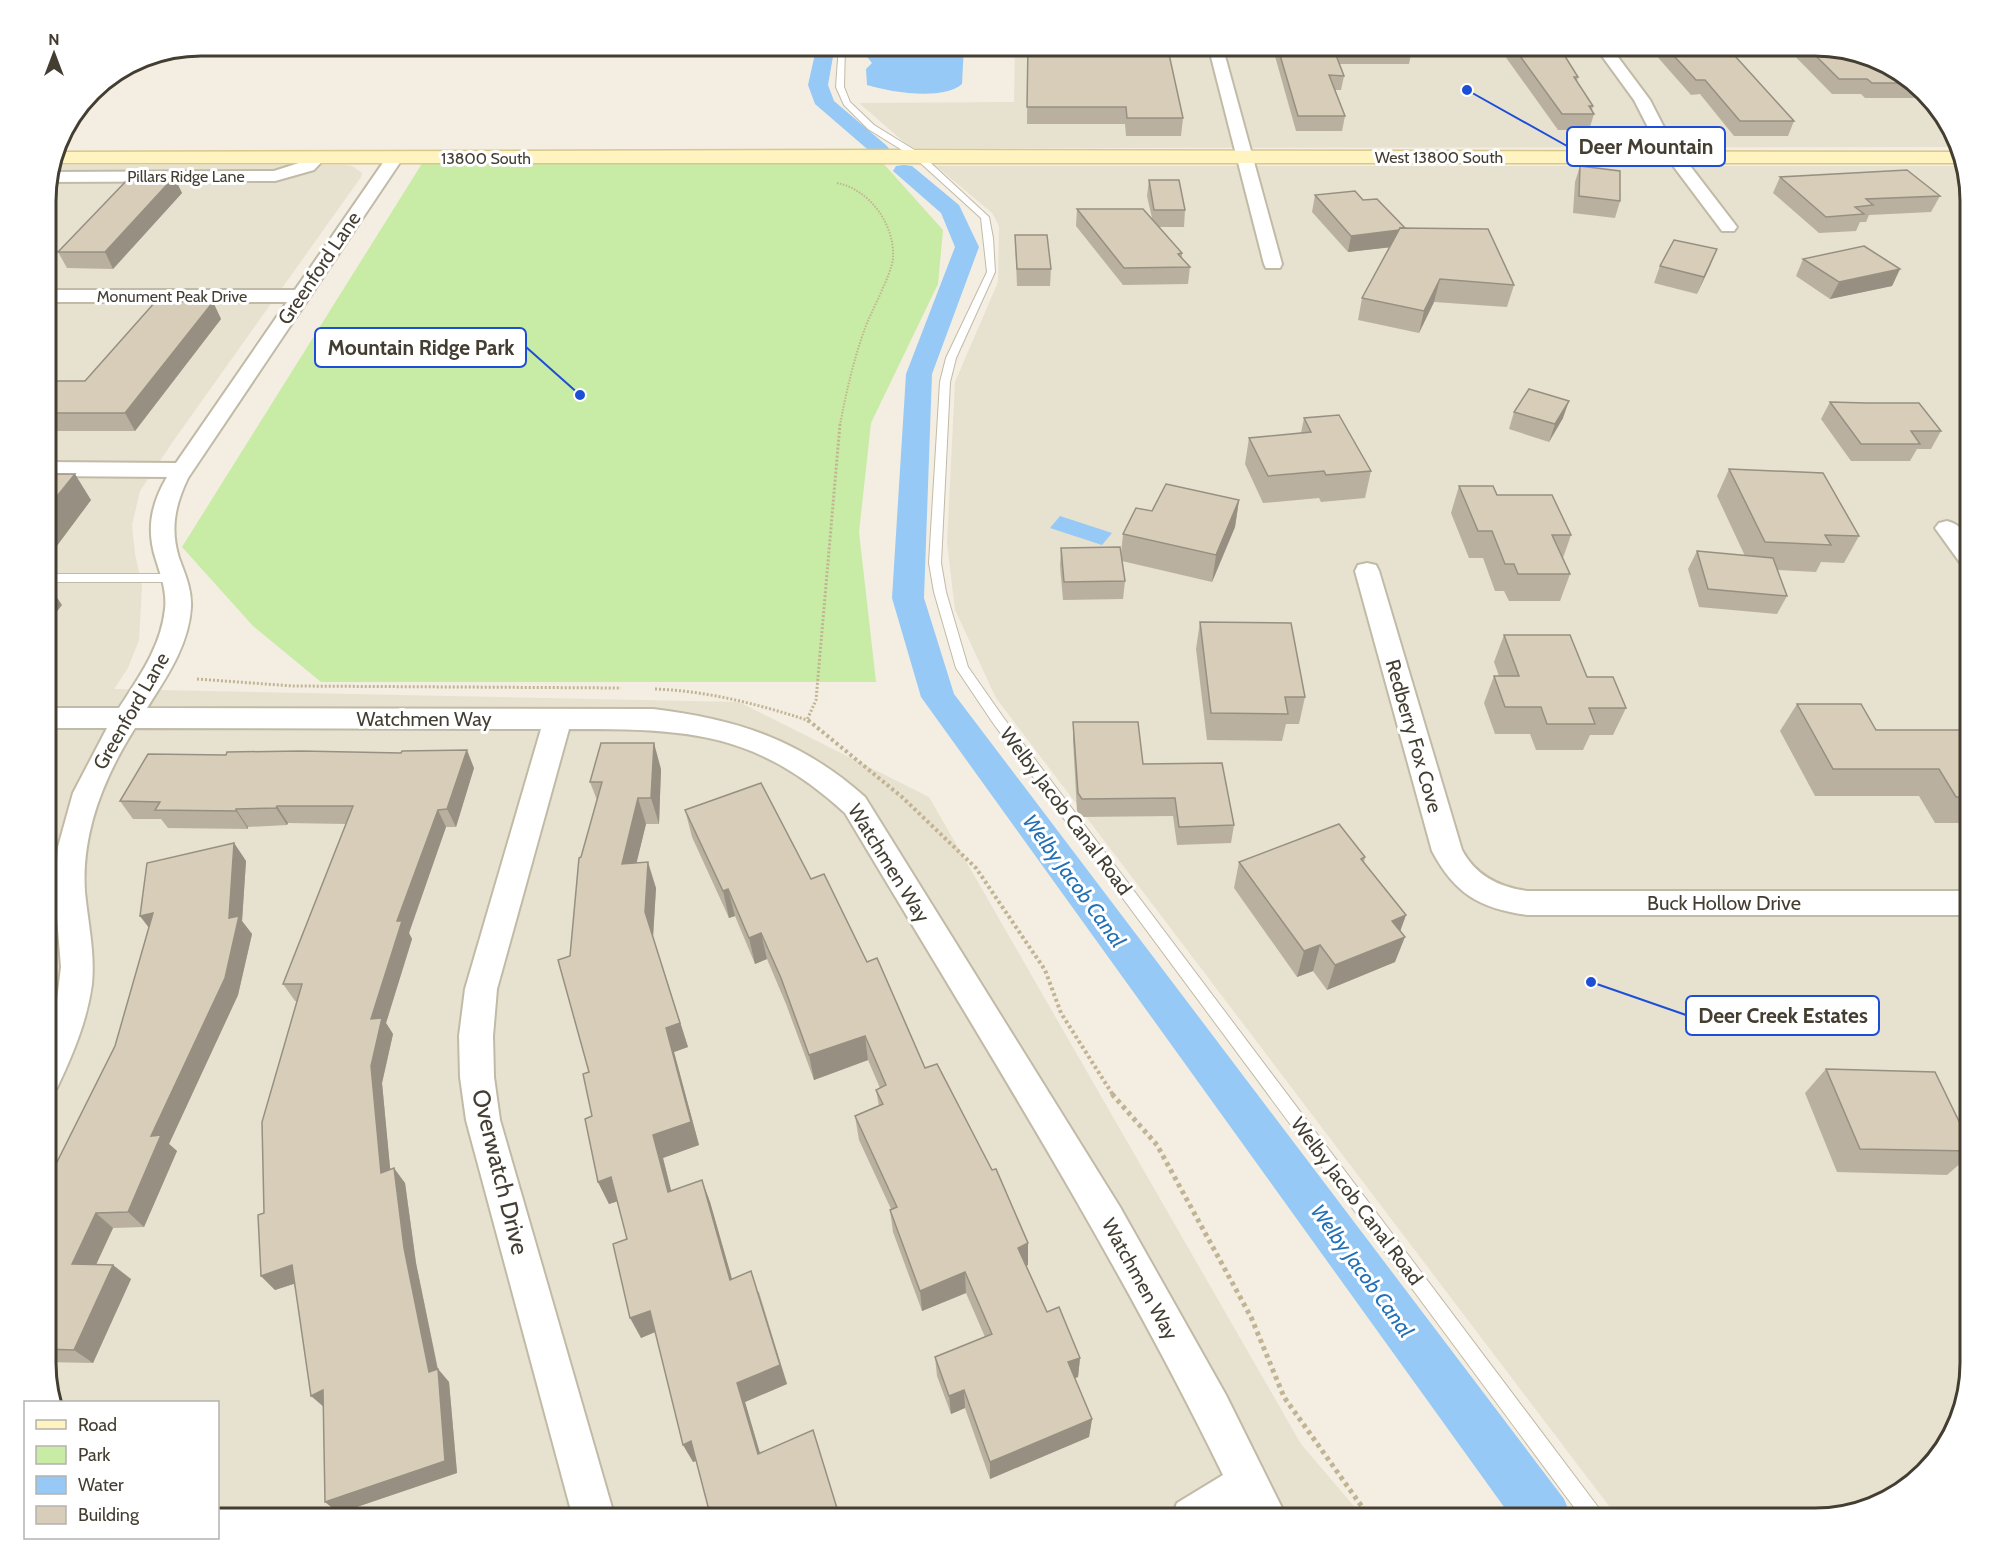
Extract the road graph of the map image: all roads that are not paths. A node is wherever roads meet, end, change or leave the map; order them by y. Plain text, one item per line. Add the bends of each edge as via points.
1 (841, 56) edge
2 (1218, 56) edge
3 (1609, 56) edge
4 (918, 156) junction
5 (1245, 157) junction
6 (62, 158) edge
7 (317, 158) junction
8 (394, 158) junction
9 (1676, 158) junction
10 (1953, 158) edge
11 (58, 177) edge
12 (1728, 227) dead end
13 (1273, 264) dead end
14 (56, 296) edge
15 (300, 296) junction
16 (56, 469) edge
17 (183, 470) junction
18 (1947, 528) dead end
19 (1960, 546) edge
20 (1367, 571) dead end
21 (56, 578) edge
22 (176, 578) junction
23 (56, 718) edge
24 (126, 718) junction
25 (558, 719) junction
26 (1480, 891) joint
27 (1960, 903) edge
28 (56, 1049) edge
29 (1257, 1501) edge
30 (591, 1508) edge
31 (1230, 1508) edge
32 (1587, 1508) edge

1 - 4 lane, Welby Jacob Canal Road via 840,87 848,103 871,128
2 - 5 street
3 - 9 street via 1638,94
4 - 5 street, West 13800 South
4 - 8 street, 13800 South
4 - 32 lane, Welby Jacob Canal Road via 985,217 989,238 991,272 951,358 944,394 935,563 962,668
5 - 9 street, West 13800 South
5 - 13 street
6 - 7 street, 13800 South
7 - 8 street, 13800 South
7 - 11 street, Pillars Ridge Lane via 308,166 274,176
8 - 15 street, Greenford Lane
9 - 10 street, West 13800 South
9 - 12 street
14 - 15 street, Monument Peak Drive
15 - 17 street, Greenford Lane
16 - 17 street
17 - 22 street, Greenford Lane via 168,498 162,525 164,546
18 - 19 street
20 - 26 street, Redberry Fox Cove via 1447,851 1454,866
21 - 22 lane
22 - 24 street, Greenford Lane via 179,598 171,643
23 - 24 street, Watchmen Way
24 - 25 street, Watchmen Way
24 - 28 street, Greenford Lane via 100,762 78,820 71,855 70,891 76,979 68,1018
25 - 29 street, Watchmen Way via 654,719 742,735 816,770 855,805 1113,1229 1212,1409
25 - 30 street, Overwatch Drive via 481,989 477,1077 483,1120
26 - 27 street, Buck Hollow Drive via 1527,903
29 - 31 street

